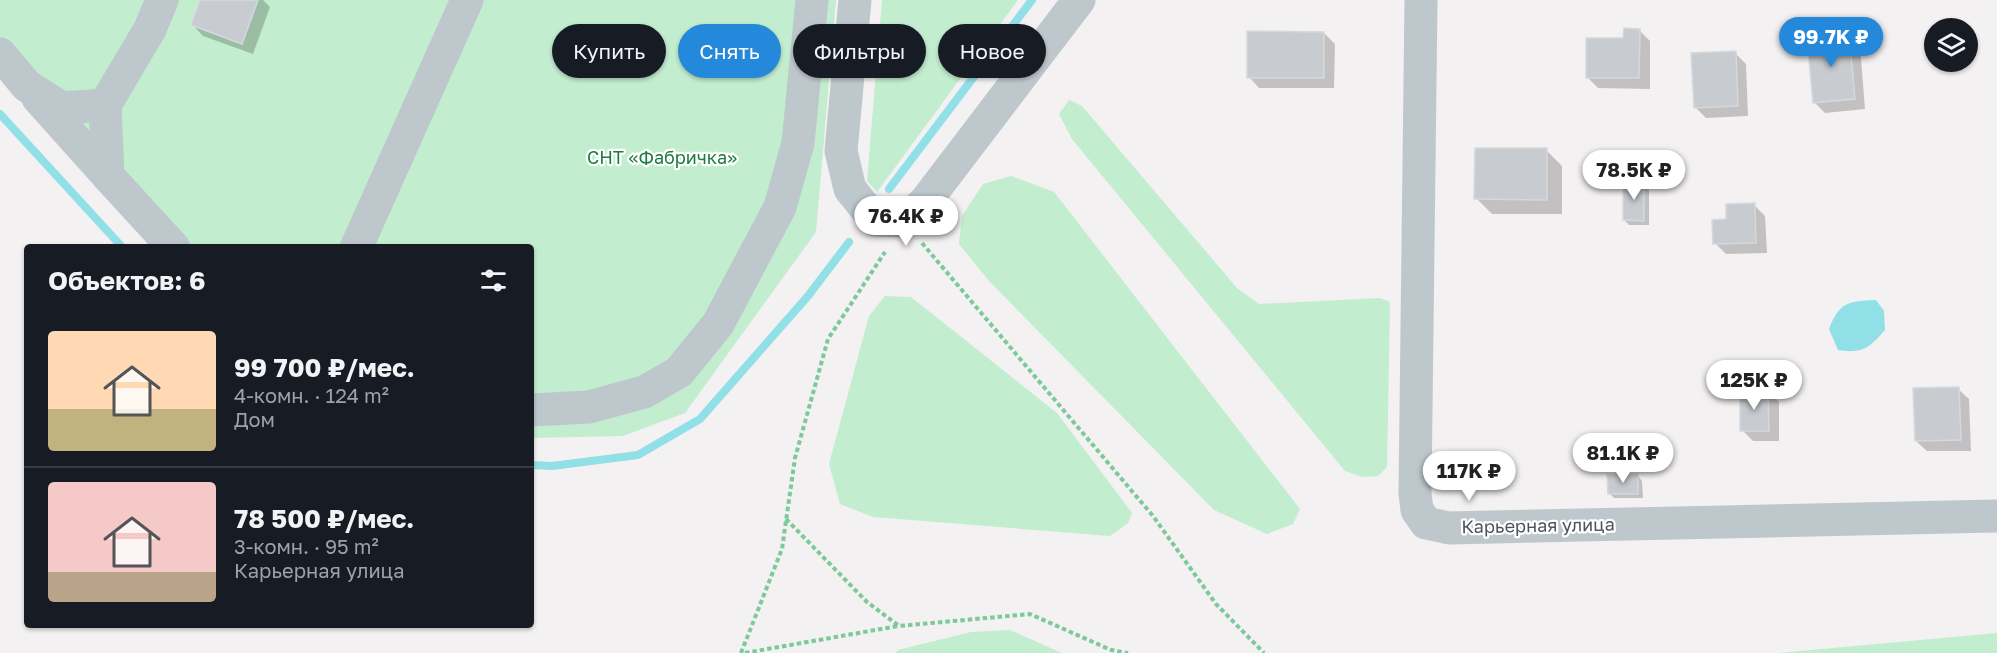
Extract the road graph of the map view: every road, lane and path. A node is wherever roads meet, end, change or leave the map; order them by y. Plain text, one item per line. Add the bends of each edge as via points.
1 (162, 0) edge
2 (466, 0) edge
3 (812, 0) edge
4 (855, 0) edge
5 (1079, 0) edge
6 (1421, 0) edge
7 (0, 54) edge
8 (27, 86) junction
9 (105, 105) junction
10 (108, 176) junction
11 (904, 221) junction
12 (170, 244) edge
13 (358, 244) edge
14 (534, 410) edge
15 (1997, 516) edge
16 (786, 519) junction
17 (899, 626) junction
18 (743, 653) edge
19 (1128, 653) edge
20 (1264, 653) edge

1 - 9 street via 150,29
2 - 13 street
3 - 14 street via 798,143 780,207 718,324 679,372 644,392 589,407
4 - 11 street via 841,151 850,189 875,220
5 - 11 street via 925,202
6 - 15 street, Карьерная улица via 1415,493 1417,510 1426,523 1449,528
7 - 8 street
8 - 9 street via 62,108
8 - 10 street
9 - 10 street
10 - 12 street
11 - 16 path via 828,339 795,458
11 - 20 path via 1153,516 1216,604
16 - 17 path via 867,602
16 - 18 path via 782,549
17 - 18 path
17 - 19 path via 1030,614 1111,650

